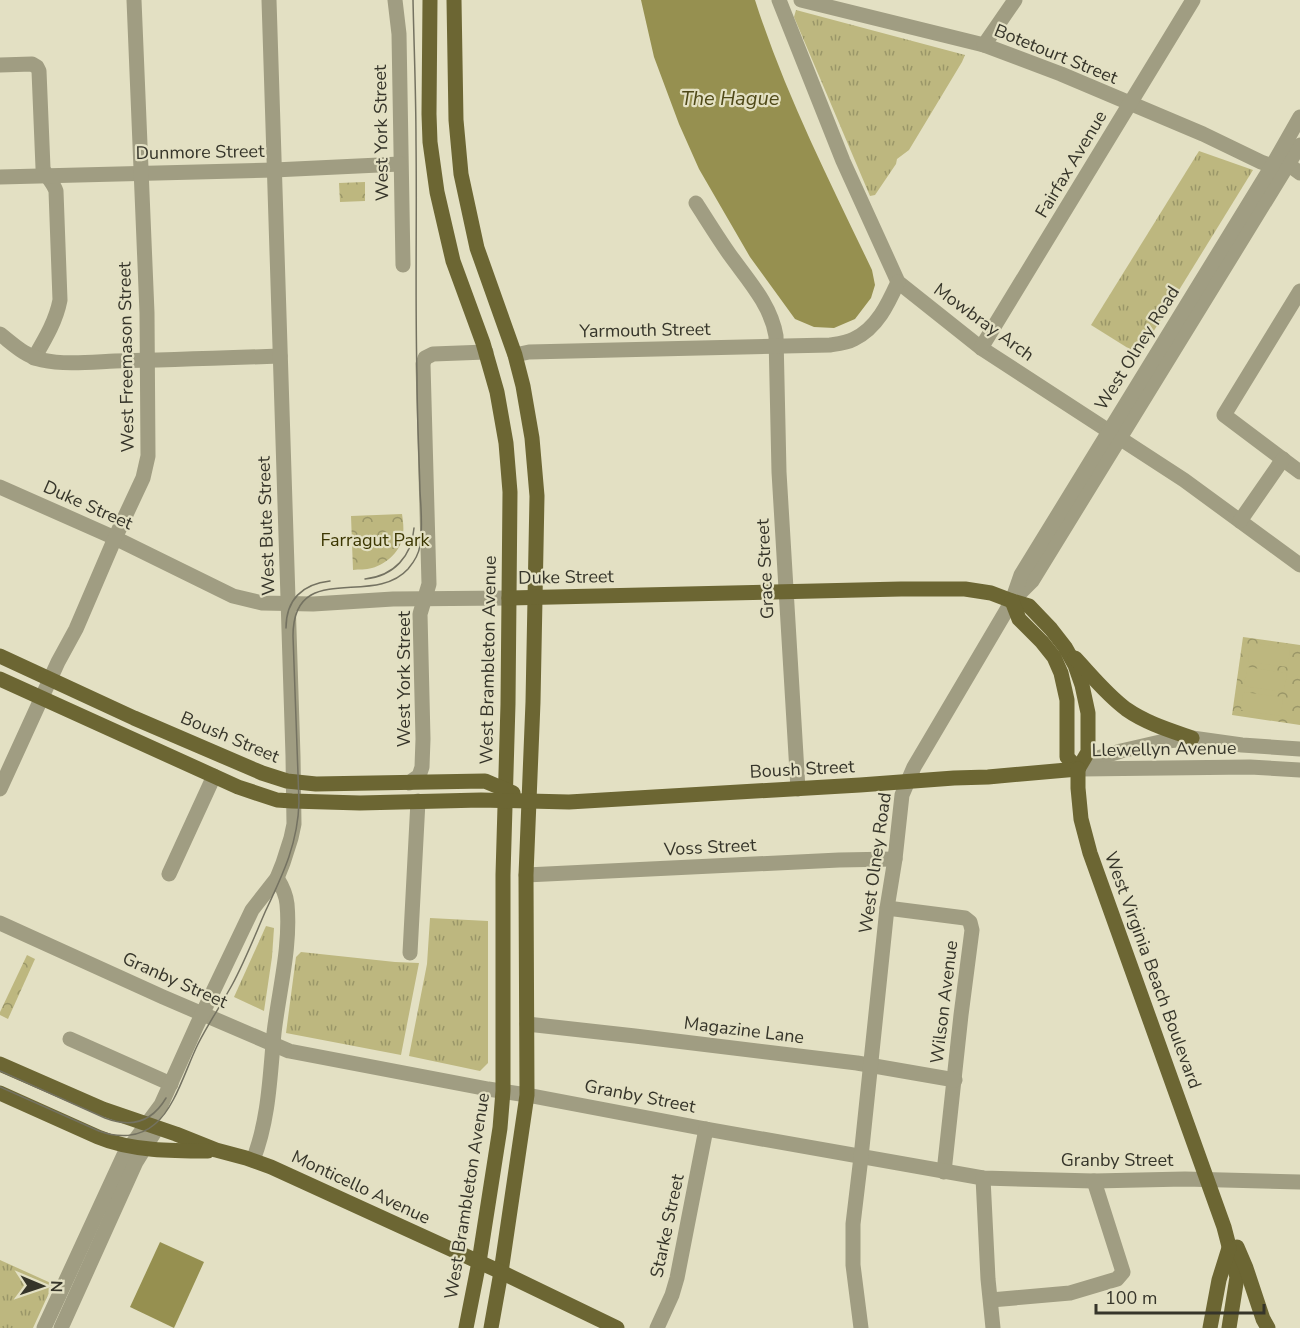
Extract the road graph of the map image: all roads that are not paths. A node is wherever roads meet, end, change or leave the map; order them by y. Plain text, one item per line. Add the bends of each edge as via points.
1 (134, 0) edge
2 (269, 0) edge
3 (394, 0) edge
4 (430, 0) edge
5 (454, 0) edge
6 (779, 0) edge
7 (801, 0) edge
8 (1015, 0) edge
9 (1194, 0) edge
10 (984, 45) junction
11 (0, 65) edge
12 (1130, 104) junction
13 (1300, 117) edge
14 (1300, 145) edge
15 (400, 164) junction
16 (1272, 166) junction
17 (1294, 168) edge
18 (274, 170) junction
19 (141, 173) junction
20 (46, 176) junction
21 (0, 177) edge
22 (696, 203) dead end
23 (403, 265) dead end
24 (898, 282) junction
25 (1300, 291) edge
26 (0, 334) edge
27 (775, 347) junction
28 (981, 348) junction
29 (486, 352) junction
30 (515, 355) junction
31 (280, 356) junction
32 (34, 358) junction
33 (146, 361) junction
34 (1115, 434) junction
35 (1283, 459) junction
36 (1300, 472) edge
37 (0, 487) edge
38 (1239, 520) junction
39 (115, 538) junction
40 (1300, 565) edge
41 (786, 592) junction
42 (535, 597) junction
43 (509, 598) junction
44 (424, 599) junction
45 (1012, 601) junction
46 (288, 603) junction
47 (1065, 648) junction
48 (0, 656) edge
49 (0, 679) edge
50 (50, 679) junction
51 (42, 698) junction
52 (1192, 738) junction
53 (1300, 749) edge
54 (1078, 770) junction
55 (1300, 770) edge
56 (214, 776) junction
57 (293, 782) junction
58 (907, 782) junction
59 (409, 783) junction
60 (0, 789) edge
61 (798, 789) junction
62 (505, 795) junction
63 (418, 801) junction
64 (529, 801) junction
65 (294, 802) junction
66 (895, 859) junction
67 (169, 874) dead end
68 (526, 875) junction
69 (277, 878) junction
70 (887, 908) junction
71 (0, 923) edge
72 (410, 953) dead end
73 (203, 1014) junction
74 (527, 1024) junction
75 (70, 1039) dead end
76 (274, 1044) junction
77 (0, 1064) edge
78 (870, 1066) junction
79 (955, 1080) junction
80 (171, 1084) junction
81 (503, 1091) junction
82 (0, 1094) edge
83 (527, 1095) junction
84 (152, 1126) junction
85 (706, 1129) junction
86 (137, 1146) junction
87 (216, 1150) junction
88 (861, 1157) junction
89 (253, 1160) junction
90 (944, 1172) junction
91 (983, 1178) junction
92 (1208, 1180) junction
93 (1094, 1181) junction
94 (1300, 1182) edge
95 (1224, 1227) junction
96 (1229, 1248) junction
97 (479, 1262) junction
98 (501, 1272) junction
99 (991, 1300) junction
100 (44, 1328) edge
101 (61, 1328) edge
102 (466, 1328) edge
103 (491, 1328) edge
104 (617, 1328) edge
105 (657, 1328) edge
106 (861, 1328) edge
107 (993, 1328) edge
108 (1210, 1328) edge
109 (1229, 1328) edge
110 (1268, 1328) edge

1 - 19 street, West Freemason Street
2 - 18 street, West Bute Street
3 - 15 street, West York Street via 399,34
4 - 29 main road, West Brambleton Avenue via 429,121 437,192 453,261
5 - 30 main road via 457,128 465,193 483,266
6 - 24 street, Mowbray Arch via 843,161
7 - 10 street, Botetourt Street
8 - 10 street
9 - 12 street, Fairfax Avenue
10 - 12 street, Botetourt Street
11 - 20 street via 32,64 39,71 42,166
12 - 16 street, Botetourt Street
12 - 28 street, Fairfax Avenue
13 - 16 street, West Olney Road
14 - 17 street, West Olney Road
15 - 18 street, Dunmore Street
15 - 23 street, West York Street
16 - 17 street
16 - 34 street, West Olney Road
17 - 34 street, West Olney Road
18 - 19 street, Dunmore Street
18 - 31 street, West Bute Street
19 - 20 street, Dunmore Street
19 - 33 street, West Freemason Street
20 - 21 street, Dunmore Street
20 - 32 street via 56,191 60,300 52,327
22 - 27 street, Grace Street via 765,305 774,326
24 - 27 street, Yarmouth Street via 874,325 854,339 830,345
24 - 28 street, Mowbray Arch
25 - 35 street via 1224,415
26 - 32 street
27 - 30 street, Yarmouth Street
27 - 41 street, Grace Street
28 - 34 street, Mowbray Arch
29 - 43 main road, West Brambleton Avenue via 500,409 508,468
29 - 44 street, West York Street via 436,353 424,361 429,584
30 - 42 main road via 536,469
31 - 33 street
31 - 46 street, West Bute Street
32 - 33 street via 69,362
33 - 39 street, West Freemason Street via 148,456 143,478
34 - 38 street, Mowbray Arch
34 - 45 street, West Olney Road via 1032,581
35 - 36 street
35 - 38 street
37 - 39 street, Duke Street
38 - 40 street, Mowbray Arch
39 - 46 street, Duke Street via 233,596 262,603
39 - 50 street, West Freemason Street
41 - 42 main road, Duke Street
41 - 45 main road, Duke Street via 965,589 991,592
41 - 61 street, Grace Street
42 - 43 main road, Duke Street
42 - 64 main road
43 - 44 street, Duke Street
43 - 62 main road, West Brambleton Avenue
44 - 46 street, Duke Street
44 - 59 street, West York Street via 420,614 421,773
45 - 47 main road, Duke Street via 1029,606
45 - 54 main road via 1019,619 1054,657 1061,673 1067,700 1067,757
45 - 58 street, West Olney Road
46 - 57 street, West Bute Street
47 - 52 main road via 1125,708 1162,728
47 - 54 main road via 1075,665 1088,712 1088,752
48 - 50 main road, Boush Street
49 - 51 main road, Boush Street
50 - 51 street, West Freemason Street
50 - 57 main road, Boush Street via 262,773
51 - 56 main road, Boush Street
51 - 60 street, West Freemason Street
52 - 53 street, Llewellyn Avenue
52 - 54 street, Llewellyn Avenue via 1121,751
54 - 55 street, Llewellyn Avenue
54 - 58 main road, Boush Street
54 - 92 main road, West Virginia Beach Boulevard via 1081,819 1090,853
56 - 65 main road, Boush Street via 277,800
56 - 67 street
57 - 59 main road, Boush Street
57 - 65 street, West Bute Street
58 - 61 main road, Boush Street
58 - 66 street, West Olney Road
59 - 62 main road, Boush Street via 485,781
61 - 64 main road, Boush Street
62 - 63 main road, Boush Street
62 - 64 main road, Boush Street
62 - 81 main road, West Brambleton Avenue
63 - 65 main road, Boush Street
63 - 72 street
64 - 68 main road
65 - 69 street, West Bute Street via 291,838
66 - 68 street, Voss Street
66 - 70 street, West Olney Road
68 - 74 main road
69 - 73 street, West Bute Street via 252,909
69 - 76 street via 287,911
70 - 78 street, West Olney Road
70 - 79 street, Wilson Avenue via 959,916 972,926
71 - 73 street, Granby Street
73 - 76 street, Granby Street
73 - 80 street, West Bute Street
74 - 78 street, Magazine Lane
74 - 83 main road
75 - 80 street
76 - 81 street, Granby Street via 289,1051
76 - 89 street
77 - 84 main road, Monticello Avenue
78 - 79 street, Magazine Lane
78 - 88 street, West Olney Road
79 - 90 street, Wilson Avenue
80 - 84 street, West Bute Street
81 - 83 street, Granby Street
81 - 97 main road, West Brambleton Avenue
82 - 86 main road, Monticello Avenue via 105,1140
83 - 85 street, Granby Street
83 - 98 main road
84 - 86 street, West Bute Street
84 - 87 main road, Monticello Avenue
85 - 88 street, Granby Street
85 - 105 street, Starke Street via 677,1278
86 - 87 main road, Monticello Avenue
86 - 100 street via 122,1159
86 - 101 street
87 - 89 main road, Monticello Avenue
88 - 90 street, Granby Street
88 - 106 street, West Olney Road via 852,1242
89 - 97 main road, Monticello Avenue
90 - 91 street, Granby Street
91 - 93 street, Granby Street
91 - 99 street
92 - 93 street, Granby Street
92 - 94 street, Granby Street
92 - 95 main road, West Virginia Beach Boulevard
93 - 99 street via 1123,1272 1117,1279 1070,1293
95 - 96 main road
95 - 110 main road via 1246,1268
96 - 108 main road
96 - 109 main road via 1237,1277
97 - 98 main road, Monticello Avenue
97 - 102 main road, West Brambleton Avenue
98 - 103 main road
98 - 104 main road, Monticello Avenue
99 - 107 street

